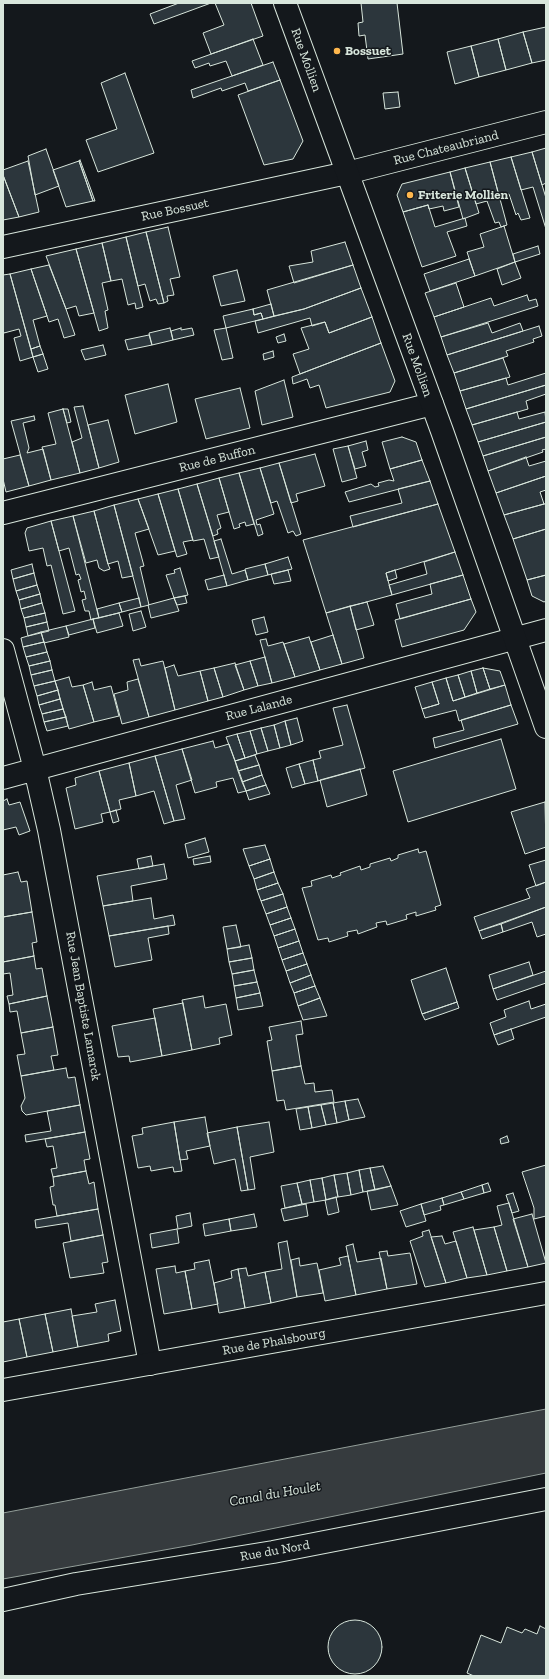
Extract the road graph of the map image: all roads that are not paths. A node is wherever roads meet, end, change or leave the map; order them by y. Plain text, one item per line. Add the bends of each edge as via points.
1 (285, 3) edge
2 (546, 122) edge
3 (346, 173) junction
4 (3, 247) edge
5 (432, 404) junction
6 (3, 513) edge
7 (546, 630) edge
8 (515, 638) junction
9 (3, 650) edge
10 (546, 727) edge
11 (35, 769) junction
12 (3, 778) edge
13 (546, 1293) edge
14 (150, 1364) junction
15 (3, 1390) edge
16 (546, 1499) edge
17 (3, 1600) edge

1 - 3 street, Rue Mollien
2 - 3 street, Rue Chateaubriand
3 - 4 street, Rue Bossuet
3 - 5 street, Rue Mollien
5 - 6 street, Rue de Buffon
5 - 8 street, Rue Mollien
7 - 8 street, Rue Lalande
8 - 10 street, Rue Mollien
8 - 11 street, Rue Lalande
9 - 11 street, Rue Jean Baptiste Lamarck
11 - 12 street, Rue Lalande
11 - 14 street, Rue Jean Baptiste Lamarck via 59,880
13 - 14 street, Rue de Phalsbourg
14 - 15 street, Rue de Phalsbourg
16 - 17 street, Rue du Nord via 273,1552 76,1584

